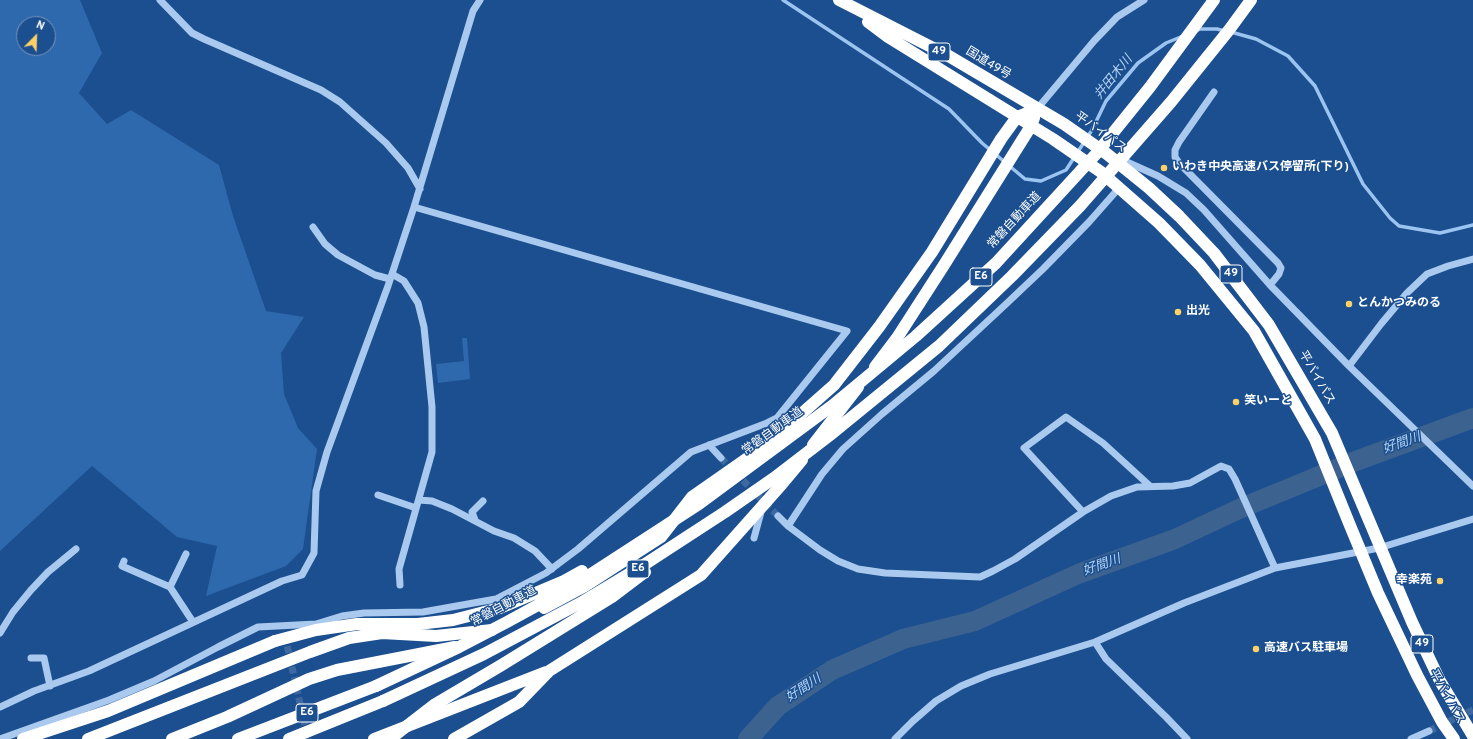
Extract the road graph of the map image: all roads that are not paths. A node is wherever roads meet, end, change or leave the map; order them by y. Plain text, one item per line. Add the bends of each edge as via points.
1 (160, 0) edge
2 (480, 0) edge
3 (839, 0) edge
4 (1144, 0) edge
5 (1214, 0) edge
6 (1251, 0) edge
7 (1214, 92) dead end
8 (1037, 109) junction
9 (1017, 117) junction
10 (1031, 126) junction
11 (1107, 154) junction
12 (1119, 188) junction
13 (420, 189) junction
14 (414, 207) junction
15 (313, 226) dead end
16 (1473, 259) edge
17 (391, 276) junction
18 (1270, 285) junction
19 (1349, 366) junction
20 (709, 445) junction
21 (721, 458) tunnel mouth
22 (1471, 484) edge
23 (1150, 486) junction
24 (378, 494) dead end
25 (419, 500) junction
26 (483, 502) dead end
27 (416, 508) junction
28 (762, 508) junction
29 (725, 512) junction
30 (1083, 512) junction
31 (778, 516) tunnel mouth
32 (1473, 519) edge
33 (475, 520) junction
34 (788, 526) junction
35 (647, 537) junction
36 (754, 538) dead end
37 (1379, 548) junction
38 (76, 549) dead end
39 (1361, 552) junction
40 (186, 554) dead end
41 (124, 561) dead end
42 (1275, 568) junction
43 (552, 569) junction
44 (400, 584) dead end
45 (170, 587) junction
46 (193, 622) junction
47 (283, 625) junction
48 (505, 628) junction
49 (285, 633) tunnel mouth
50 (0, 634) edge
51 (1095, 642) junction
52 (31, 658) dead end
53 (549, 671) junction
54 (50, 686) junction
55 (0, 707) edge
56 (1429, 730) tunnel mouth
57 (1473, 736) edge
58 (0, 739) edge
59 (23, 739) edge
60 (88, 739) edge
61 (172, 739) edge
62 (238, 739) edge
63 (289, 739) edge
64 (374, 739) edge
65 (390, 739) edge
66 (454, 739) edge
67 (895, 739) edge
68 (1188, 739) edge
69 (1411, 739) edge
70 (1454, 739) edge

1 - 13 street via 192,33 321,90 340,102 386,143 408,168
2 - 13 street via 473,11
3 - 8 highway, 国道49号 / 49 via 947,55
3 - 9 highway, 国道49号 / 49 via 888,37
4 - 8 street via 1117,17
5 - 35 highway, 常磐自動車道 / E6, bridge via 1150,87 1096,154 996,263 916,336 833,406 699,504
6 - 29 highway, E6, bridge via 1171,102 1080,206 1012,276 939,346 830,435
7 - 18 street via 1178,142 1175,157 1278,263 1281,268 1279,274
8 - 9 highway
8 - 10 highway
8 - 11 highway, 平バイパス / 49
9 - 10 highway, 平バイパス / 49
9 - 48 highway via 932,252 834,385 765,446 692,497 661,537 585,586
10 - 12 highway, 平バイパス / 49 via 1084,160
10 - 28 highway via 897,338
11 - 18 street via 1145,170 1186,193
11 - 37 highway, 平バイパス / 49 via 1179,216 1214,253 1269,324 1332,433
12 - 34 street via 1089,222 1011,300 934,371 843,449 822,474
12 - 39 highway, 平バイパス / 49 via 1159,223 1200,265 1254,331 1315,438
13 - 14 street
14 - 17 street
14 - 20 street via 847,331 777,418
15 - 17 street via 325,244 338,255 375,275
16 - 19 street via 1428,274 1407,293
17 - 25 street via 404,280 418,303 424,327 432,407 432,452
17 - 46 street via 326,452 316,491 314,553 302,576 282,581
18 - 19 street
19 - 22 street
20 - 21 street
20 - 43 street via 691,452
23 - 30 street via 1137,487 1111,496
23 - 30 street via 1103,443 1066,417 1024,448
23 - 42 street via 1190,483 1221,466 1229,469
24 - 27 street
25 - 27 street
25 - 33 street via 432,501 452,508
26 - 33 street via 472,512
27 - 44 street via 399,569
28 - 36 street
28 - 53 highway via 701,575
29 - 63 highway, E6, bridge via 584,601 484,654 383,701
29 - 65 highway, bridge via 612,597 434,705
30 - 34 street via 1016,559 980,576 885,573 858,569 820,550
31 - 34 street
32 - 37 street
33 - 43 street via 535,551
35 - 59 highway, bridge via 564,580 500,608 453,620 418,624 357,624 316,630 275,641 108,711
35 - 62 highway, 常磐自動車道 / E6, bridge via 571,587 422,665 376,686
37 - 39 street
37 - 57 highway, 平バイパス / 49 via 1440,681
38 - 50 street via 30,590
39 - 42 street
39 - 70 highway, 平バイパス / 49 via 1417,675
40 - 45 street
41 - 45 street via 122,566
42 - 51 street via 1184,603
43 - 47 street via 496,599 423,612 364,613 316,624
45 - 46 street
46 - 54 street via 89,671
47 - 49 street
47 - 58 street via 258,627 154,681
48 - 60 highway via 436,636 382,633 349,638
48 - 61 highway via 482,642 336,670 309,679
51 - 67 street via 990,674 961,686 936,701
51 - 68 street via 1106,659
52 - 54 street via 44,658
53 - 64 highway
53 - 66 highway via 519,702
54 - 55 street
56 - 69 street

